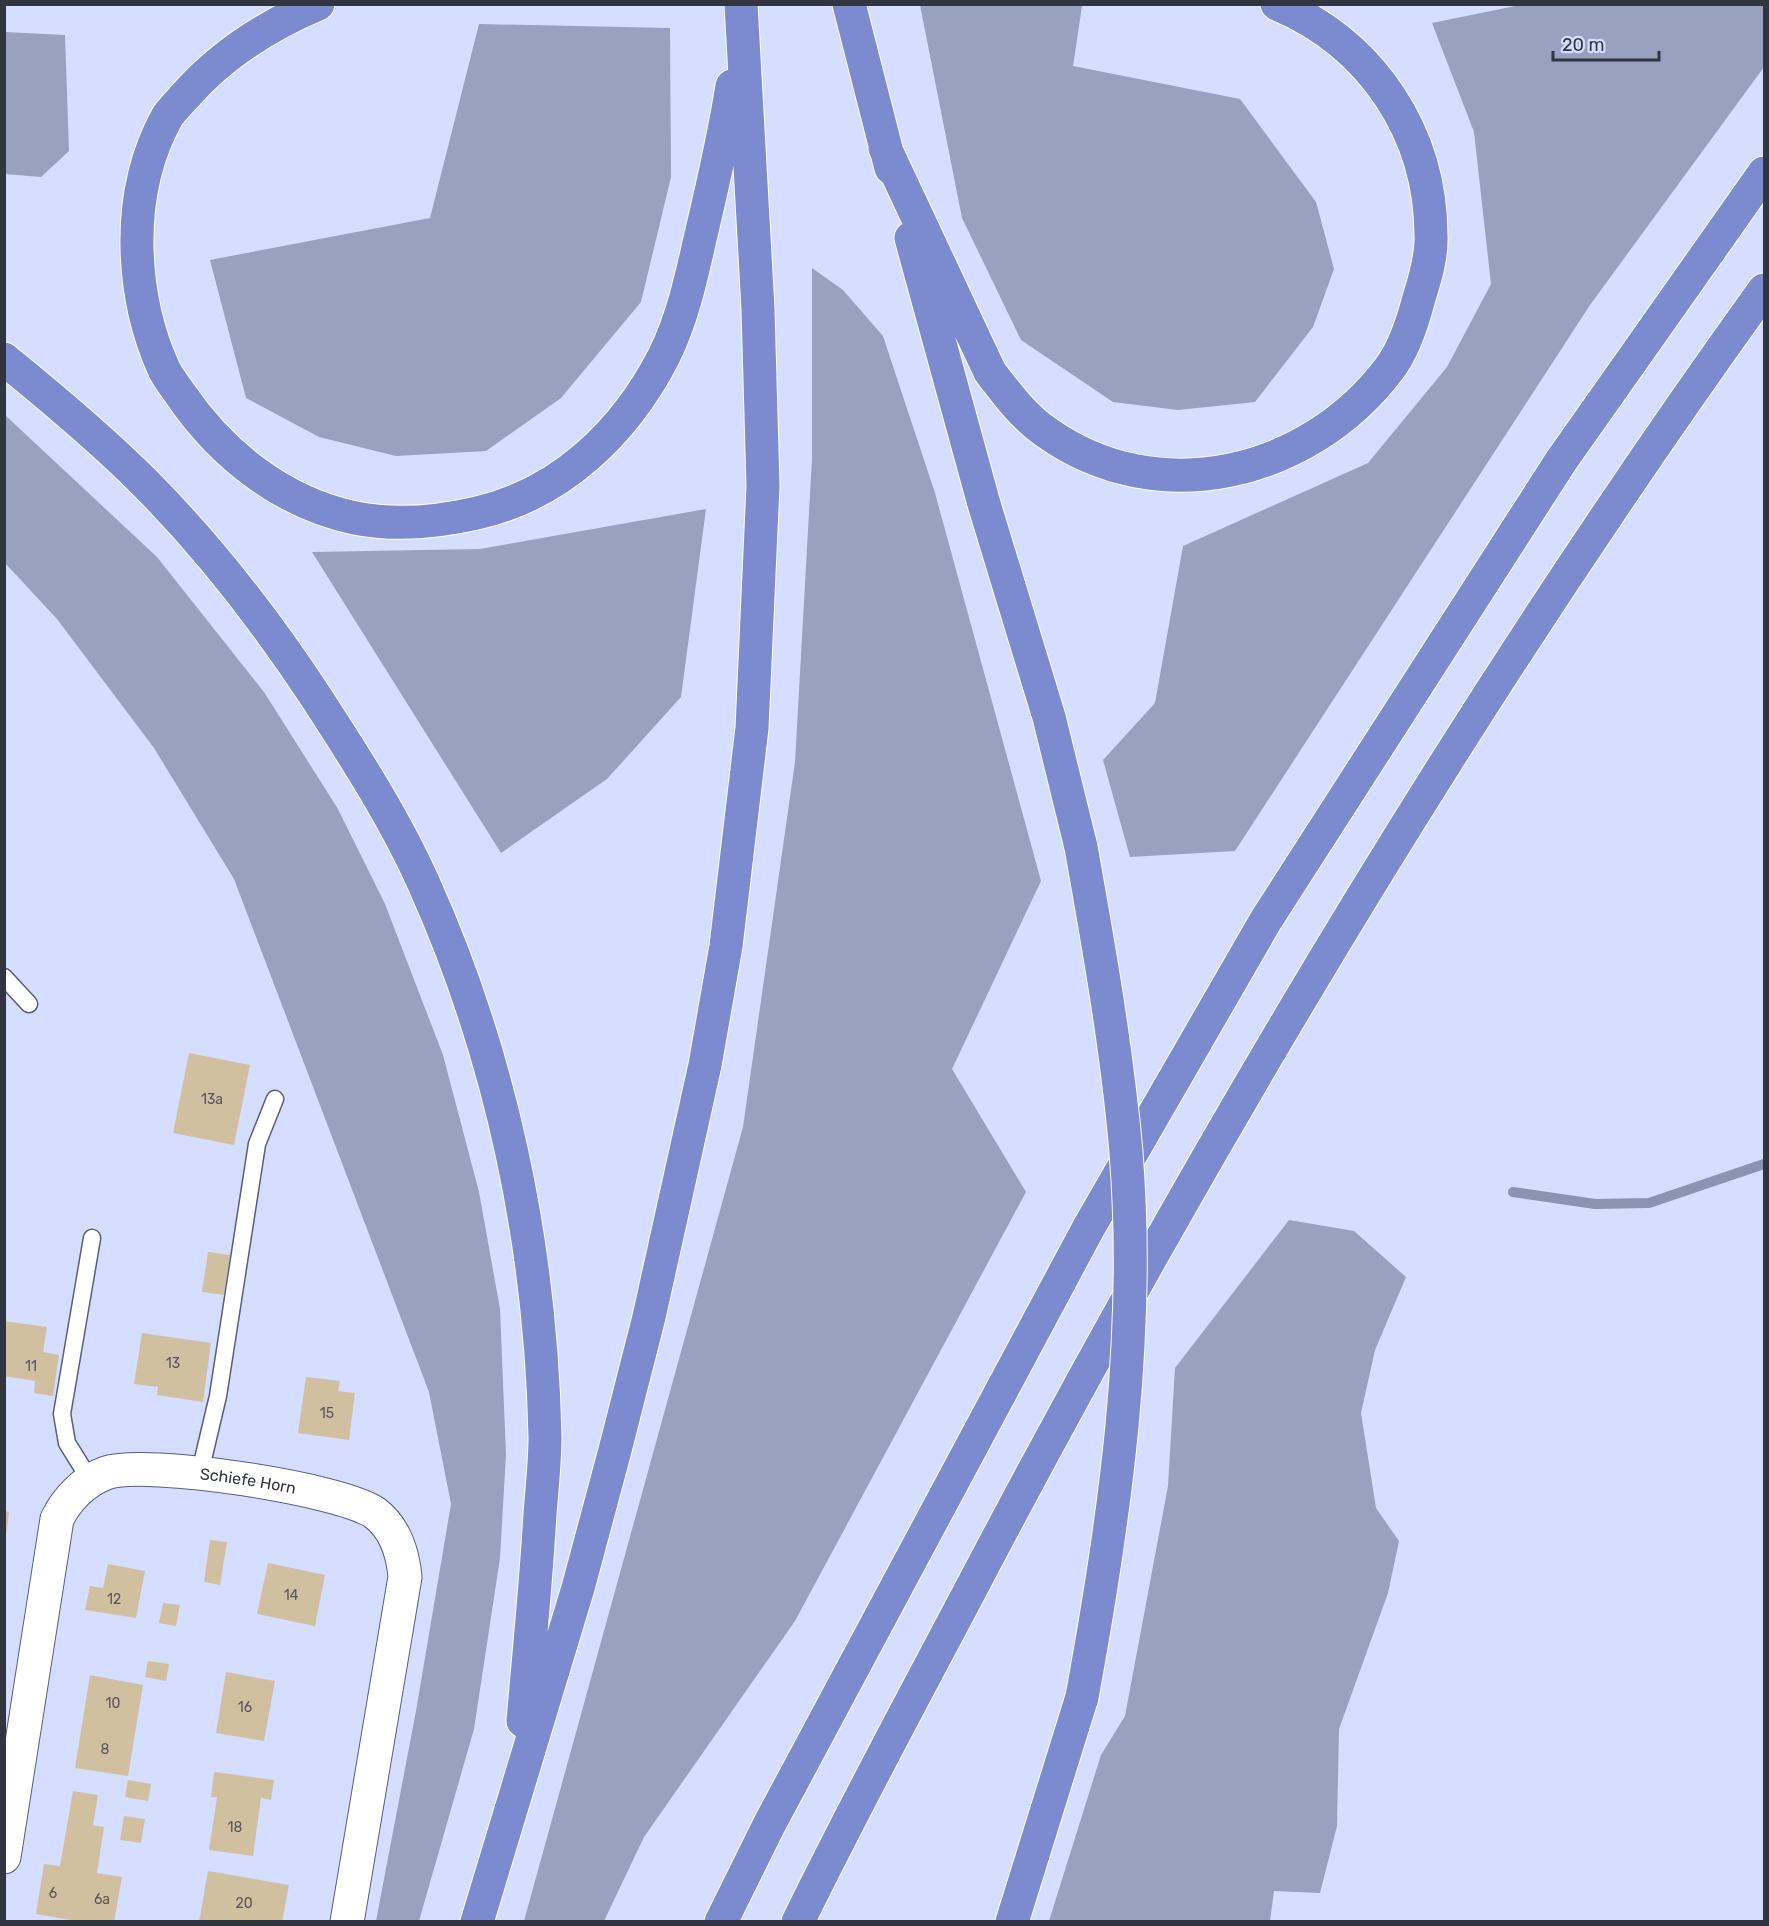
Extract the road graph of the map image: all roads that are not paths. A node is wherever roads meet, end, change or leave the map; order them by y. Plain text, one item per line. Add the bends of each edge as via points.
1 (318, 4) edge
2 (1277, 4) edge
3 (741, 13) edge
4 (851, 13) edge
5 (885, 148) junction
6 (1764, 173) edge
7 (1764, 290) edge
8 (4, 359) edge
9 (4, 977) edge
10 (29, 1004) dead end
11 (275, 1099) dead end
12 (92, 1238) dead end
13 (200, 1472) junction
14 (90, 1480) junction
15 (516, 1791) junction
16 (4, 1857) edge
17 (347, 1922) edge
18 (477, 1922) edge
19 (721, 1922) edge
20 (798, 1922) edge
21 (1012, 1922) edge

1 - 3 highway via 246,41 207,70 168,115 149,158 136,213 138,274 147,323 164,370 202,425 239,461 299,499 355,518 401,522 450,519 494,509 542,490 583,461 615,430 644,391 665,354 684,303 722,149
2 - 5 highway via 1344,42 1378,80 1405,121 1419,159 1432,238 1414,319 1391,368 1330,429 1291,452 1243,469 1197,475 1148,474 1074,449 1045,432 1015,405 990,372
3 - 15 highway via 758,309 763,486 752,717 742,829 705,1065 649,1317 578,1588
4 - 5 highway
5 - 21 highway, bridge via 984,504 1049,717 1081,847 1108,993 1126,1153 1127,1345 1119,1465 1100,1603 1082,1697
6 - 19 highway via 1561,461 1266,920 1084,1237
7 - 20 highway via 1527,637 1309,985 1047,1445
8 - 15 highway via 144,482 219,566 285,651 380,801 423,883 462,982 508,1127 530,1252 542,1353 544,1454
9 - 10 lane
11 - 13 lane via 257,1144 218,1396
12 - 14 lane via 62,1414 67,1443
13 - 14 street, Schiefe Horn via 125,1470
13 - 17 street, Schiefe Horn via 358,1504 387,1525 403,1557 405,1577
14 - 16 street, Schiefe Horn via 65,1503 57,1519
15 - 18 highway

